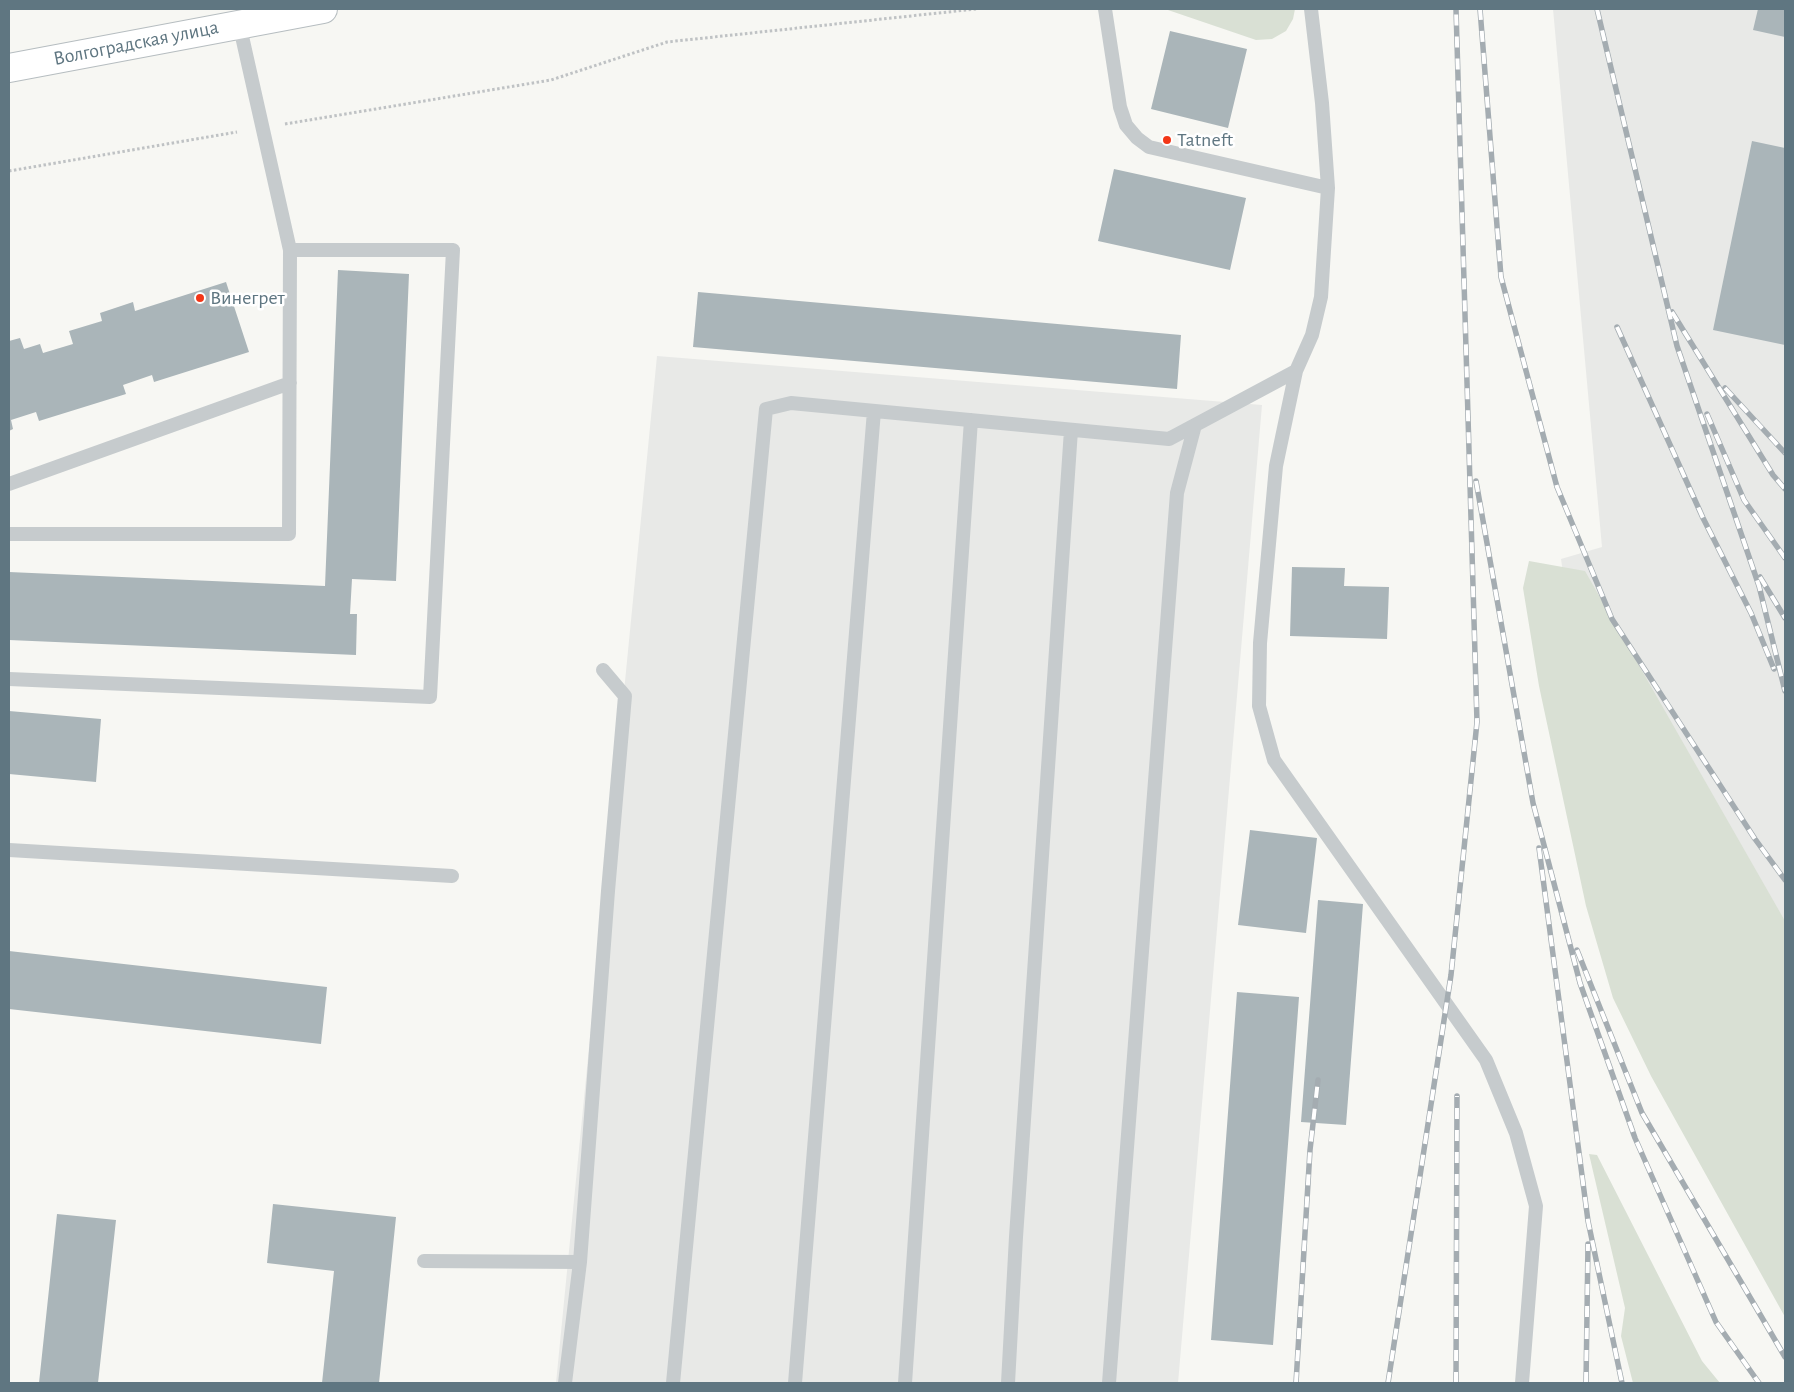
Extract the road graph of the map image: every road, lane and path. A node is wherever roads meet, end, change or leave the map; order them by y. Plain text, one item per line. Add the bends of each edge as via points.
1 (323, 9) edge
2 (976, 9) edge
3 (1104, 9) edge
4 (1310, 9) edge
5 (239, 23) junction
6 (9, 68) edge
7 (551, 80) dead end
8 (1328, 188) junction
9 (290, 250) junction
10 (1296, 371) junction
11 (290, 382) junction
12 (874, 411) junction
13 (971, 420) junction
14 (1195, 425) junction
15 (1071, 430) junction
16 (9, 484) edge
17 (9, 534) edge
18 (603, 670) dead end
19 (9, 679) edge
20 (9, 850) edge
21 (452, 876) dead end
22 (424, 1261) dead end
23 (580, 1262) junction
24 (565, 1383) edge
25 (673, 1383) edge
26 (795, 1383) edge
27 (905, 1383) edge
28 (1008, 1383) edge
29 (1110, 1383) edge
30 (1522, 1383) edge

1 - 5 main road, Волгоградская улица
2 - 7 path via 666,42
3 - 8 lane via 1120,107 1126,125 1148,147
4 - 8 lane via 1322,103
5 - 6 main road, Волгоградская улица
5 - 9 lane
8 - 10 lane via 1321,297 1312,335
9 - 11 lane
9 - 19 lane via 453,250 430,697
10 - 14 lane
10 - 30 lane via 1276,466 1260,643 1259,706 1274,760 1486,1060 1516,1133 1536,1206
11 - 16 lane
11 - 17 lane via 289,534
12 - 13 lane
12 - 25 lane via 791,403 766,409
12 - 26 lane
13 - 15 lane
13 - 27 lane
14 - 15 lane via 1169,439
14 - 29 lane via 1177,493
15 - 28 lane
18 - 23 lane via 625,696
20 - 21 lane
22 - 23 lane
23 - 24 lane

